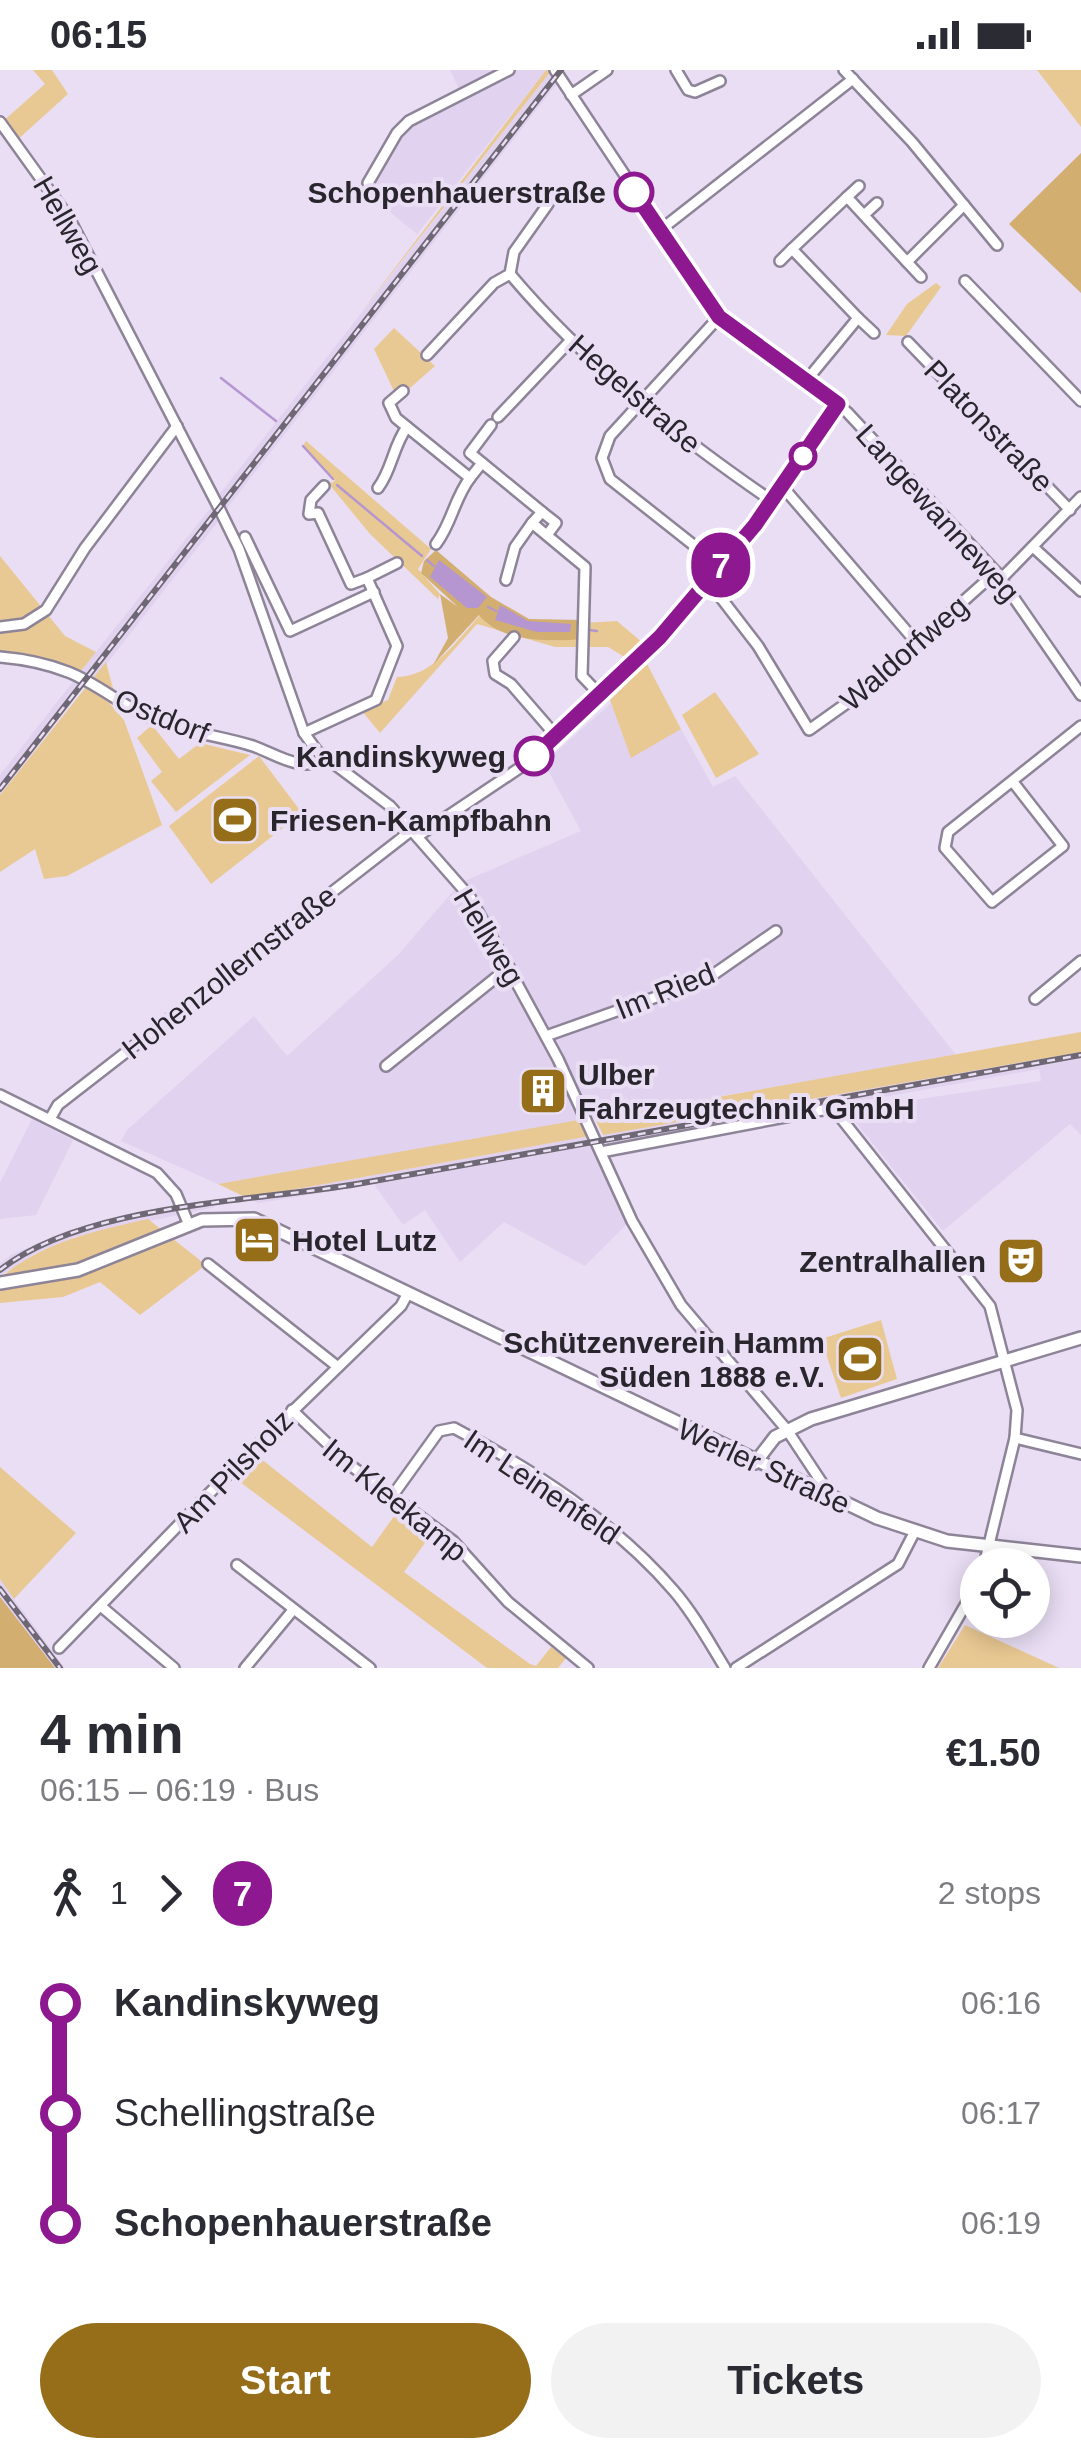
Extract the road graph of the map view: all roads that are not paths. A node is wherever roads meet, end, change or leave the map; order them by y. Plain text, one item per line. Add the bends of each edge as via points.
1 (509, 70) edge
2 (555, 70) edge
3 (607, 70) edge
4 (676, 70) edge
5 (844, 70) edge
6 (854, 79) junction
7 (720, 82) dead end
8 (572, 96) junction
9 (0, 122) edge
10 (368, 183) dead end
11 (859, 186) dead end
12 (847, 197) junction
13 (876, 203) dead end
14 (548, 204) dead end
15 (964, 205) junction
16 (864, 215) junction
17 (659, 231) junction
18 (997, 245) dead end
19 (792, 249) junction
20 (780, 261) dead end
21 (907, 262) junction
22 (510, 274) junction
23 (921, 277) dead end
24 (965, 281) dead end
25 (719, 317) junction
26 (858, 318) junction
27 (874, 333) dead end
28 (571, 340) junction
29 (908, 342) dead end
30 (427, 355) dead end
31 (806, 381) junction
32 (403, 392) dead end
33 (641, 401) junction
34 (1081, 401) edge
35 (838, 404) junction
36 (177, 426) junction
37 (407, 427) junction
38 (470, 453) junction
39 (482, 463) junction
40 (458, 467) junction
41 (470, 478) junction
42 (324, 486) dead end
43 (782, 486) junction
44 (378, 488) dead end
45 (1081, 497) edge
46 (772, 501) junction
47 (1070, 510) junction
48 (542, 512) junction
49 (532, 523) junction
50 (547, 534) junction
51 (245, 537) dead end
52 (436, 544) dead end
53 (1033, 547) junction
54 (397, 563) dead end
55 (720, 566) junction
56 (999, 575) junction
57 (366, 578) junction
58 (506, 580) dead end
59 (708, 582) junction
60 (351, 584) junction
61 (1081, 590) edge
62 (374, 592) junction
63 (358, 600) junction
64 (0, 626) edge
65 (514, 637) dead end
66 (916, 642) junction
67 (0, 657) edge
68 (602, 696) junction
69 (1081, 696) edge
70 (1081, 726) edge
71 (304, 733) junction
72 (557, 737) junction
73 (326, 758) junction
74 (1013, 782) junction
75 (415, 833) junction
76 (776, 931) dead end
77 (1081, 961) edge
78 (509, 966) junction
79 (1036, 999) dead end
80 (546, 1036) junction
81 (386, 1066) dead end
82 (0, 1094) edge
83 (50, 1119) junction
84 (601, 1152) junction
85 (188, 1225) junction
86 (208, 1264) dead end
87 (0, 1283) edge
88 (408, 1293) junction
89 (1081, 1338) edge
90 (1006, 1360) junction
91 (338, 1366) junction
92 (292, 1410) junction
93 (787, 1430) junction
94 (1014, 1438) junction
95 (1081, 1454) edge
96 (755, 1463) junction
97 (393, 1496) junction
98 (833, 1499) junction
99 (915, 1531) junction
100 (989, 1547) junction
101 (1081, 1556) edge
102 (237, 1566) dead end
103 (103, 1608) junction
104 (293, 1610) junction
105 (960, 1614) edge
106 (59, 1648) dead end
107 (174, 1668) edge
108 (246, 1668) edge
109 (370, 1668) edge
110 (588, 1668) edge
111 (725, 1668) edge
112 (736, 1668) edge
113 (929, 1668) edge

1 - 10 street via 403,126
2 - 8 street, Langewanneweg
3 - 8 street
4 - 7 street via 695,92
5 - 6 street
6 - 15 street
6 - 17 street
8 - 17 street, Langewanneweg
9 - 36 street, Hellweg via 52,188
11 - 12 street
12 - 16 street
12 - 19 street
13 - 16 street
14 - 22 street via 514,252
15 - 18 street
15 - 21 street
16 - 21 street
17 - 25 street, Langewanneweg
19 - 20 street
19 - 26 street
21 - 23 street
22 - 28 street, Hegelstraße
22 - 30 street
24 - 34 street
25 - 31 street, Langewanneweg
25 - 33 street
26 - 27 street
26 - 31 street
28 - 33 street, Hegelstraße
28 - 38 street
29 - 47 street, Platonstraße
31 - 35 street, Langewanneweg
32 - 37 street via 389,402
33 - 46 street, Hegelstraße via 680,438
33 - 55 street via 606,441 605,471
35 - 43 street, Hohenzollernstraße
35 - 56 street, Langewanneweg
36 - 64 street via 46,610 24,624
36 - 71 street, Hellweg via 239,549
37 - 40 street
37 - 44 street
38 - 39 street
38 - 40 street
39 - 41 street
39 - 48 street
40 - 41 street
41 - 52 street
42 - 60 street via 309,514 318,513
43 - 46 street, Hohenzollernstraße
43 - 66 street
45 - 47 street, Waldorfweg
46 - 55 street, Hohenzollernstraße
47 - 53 street, Waldorfweg
48 - 49 street
48 - 50 street via 556,523
49 - 50 street
49 - 58 street via 515,547
50 - 68 street via 585,567 582,676
51 - 63 street via 290,631
53 - 56 street, Waldorfweg
53 - 61 street
54 - 57 street
55 - 59 street, Hohenzollernstraße
56 - 66 street, Waldorfweg
56 - 69 street, Langewanneweg
57 - 60 street
57 - 62 street
59 - 66 street, Waldorfweg via 758,646 809,730
59 - 68 street, Hohenzollernstraße
60 - 63 street
62 - 63 street
62 - 71 street via 397,646 382,692
65 - 72 street via 492,661 495,674
67 - 73 street, Ostdorf via 69,672 130,708 206,738 253,746 293,764
68 - 72 street, Hohenzollernstraße
70 - 74 street
71 - 73 street, Hellweg
72 - 75 street, Hohenzollernstraße
73 - 75 street, Hellweg
74 - 74 street via 945,837 945,848 992,902 1057,853 1062,842
75 - 78 street, Hellweg via 470,897
75 - 83 street, Hohenzollernstraße via 58,1106
76 - 80 street, Im Ried via 707,979
77 - 79 street
78 - 80 street, Hellweg
78 - 81 street
80 - 84 street, Hellweg
82 - 83 street
83 - 85 street via 157,1173 176,1194
84 - 90 street via 834,1108 984,1293
84 - 93 street, Hellweg via 681,1305
85 - 87 main road, Werler Straße via 78,1270
85 - 88 main road, Werler Straße via 254,1219
86 - 91 street
88 - 91 street, Am Pilsholz
88 - 96 main road, Werler Straße
89 - 90 main road
90 - 93 main road
90 - 94 street via 1015,1396
91 - 92 street, Am Pilsholz
92 - 97 street, Im Kleekamp
92 - 103 street, Am Pilsholz
93 - 96 main road
93 - 98 street, Hellweg
94 - 95 street
94 - 100 street
96 - 98 main road, Werler Straße
97 - 110 street, Im Kleekamp via 453,1541 522,1614
97 - 111 street, Im Leinenfeld via 438,1431 454,1428 535,1475 625,1543 678,1596
98 - 99 main road, Werler Straße
99 - 100 main road, Werler Straße
99 - 112 street via 898,1564
100 - 101 main road, Werler Straße
102 - 104 street
103 - 106 street, Am Pilsholz
103 - 107 street
104 - 108 street
104 - 109 street
105 - 113 street

